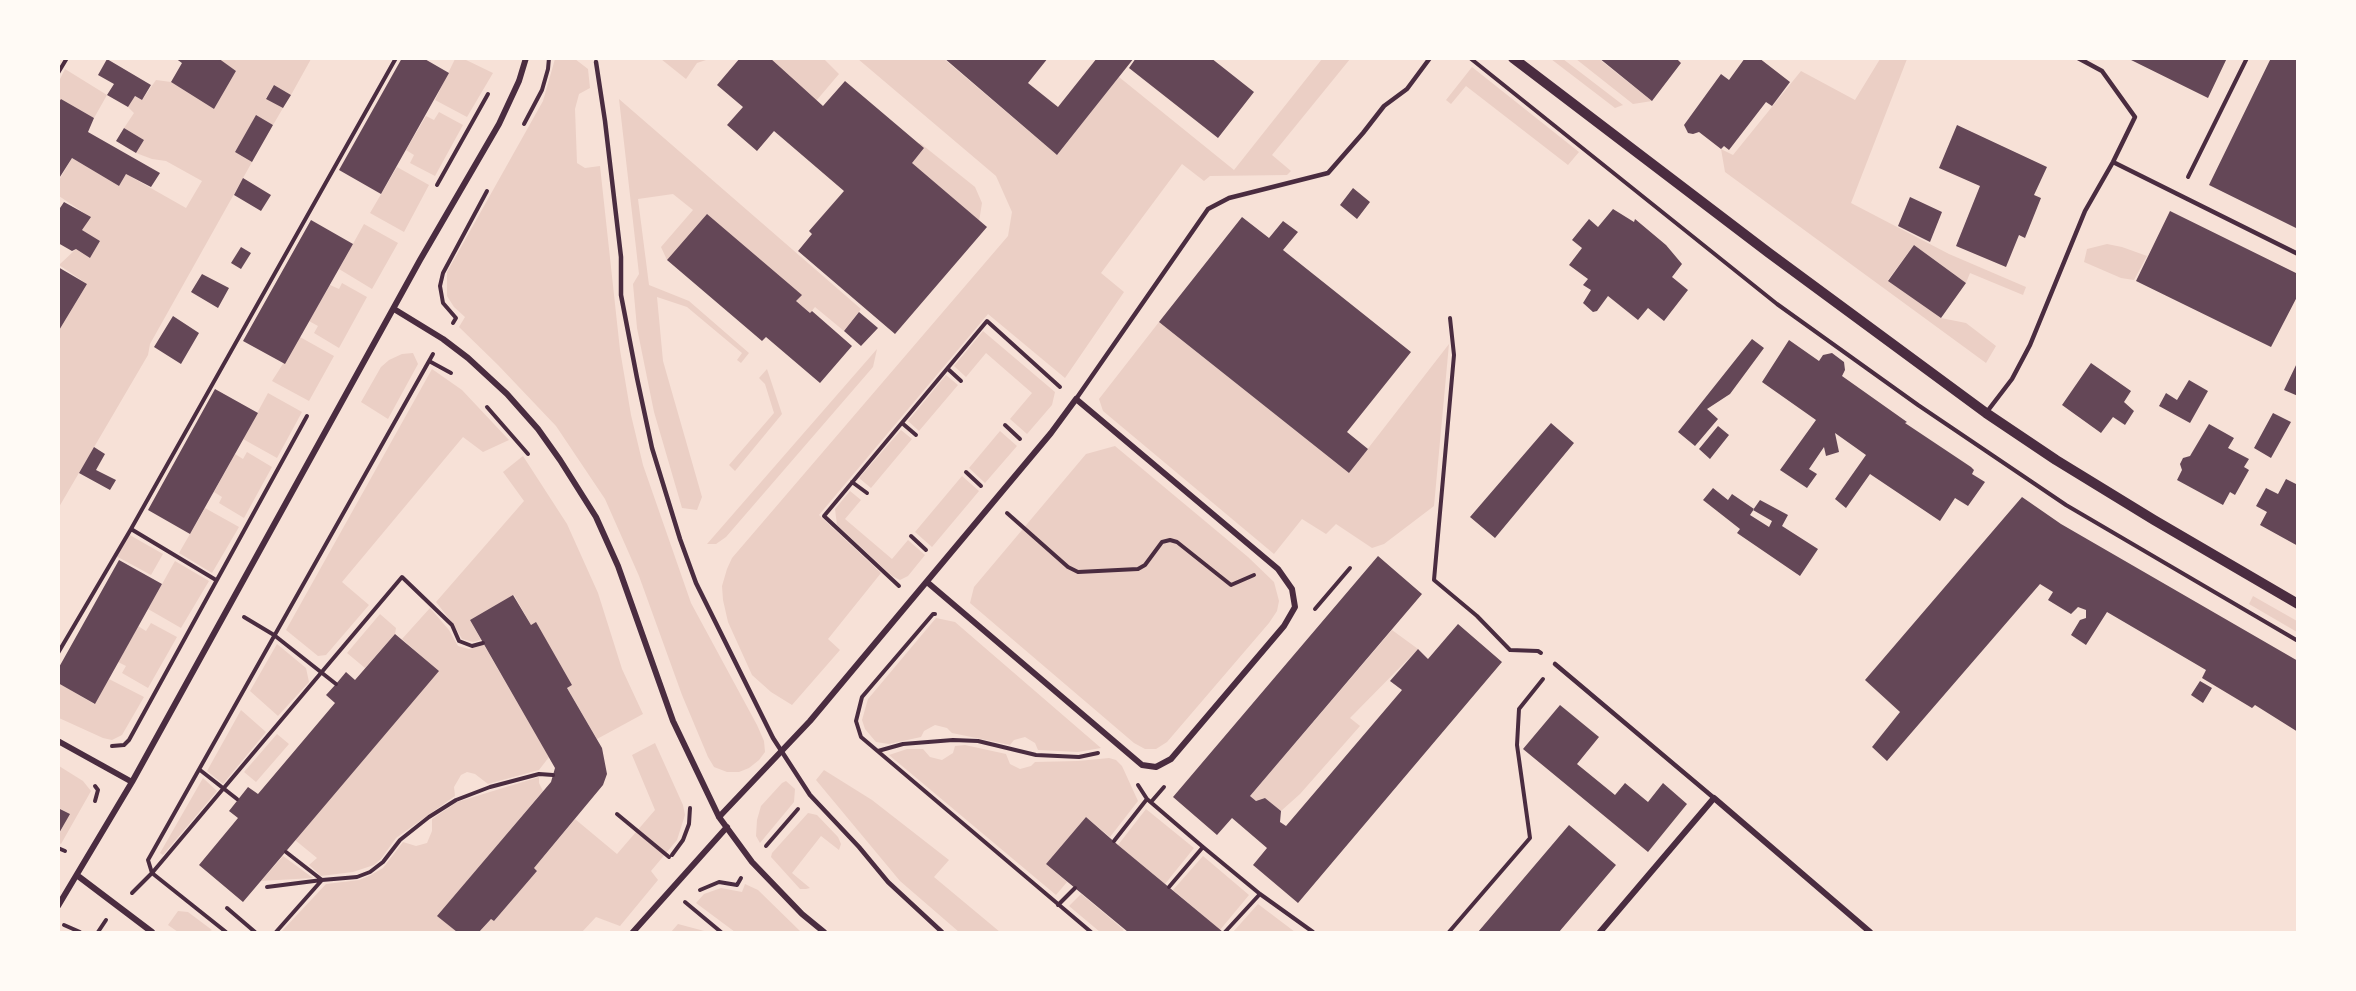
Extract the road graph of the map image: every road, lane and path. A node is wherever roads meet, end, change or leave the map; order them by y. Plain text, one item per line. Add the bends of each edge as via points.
1 (67, 58) edge
2 (396, 58) edge
3 (526, 58) edge
4 (549, 58) edge
5 (1430, 58) edge
6 (1470, 58) edge
7 (1513, 58) edge
8 (2078, 58) edge
9 (2247, 58) edge
10 (596, 62) dead end
11 (58, 73) edge
12 (521, 129) dead end
13 (2114, 162) junction
14 (488, 188) dead end
15 (2177, 192) junction
16 (2298, 254) edge
17 (394, 309) junction
18 (1450, 318) dead end
19 (443, 339) junction
20 (429, 361) junction
21 (948, 369) junction
22 (452, 374) dead end
23 (962, 381) dead end
24 (1065, 391) dead end
25 (1076, 399) junction
26 (482, 401) dead end
27 (1986, 413) junction
28 (902, 423) junction
29 (1005, 425) dead end
30 (916, 435) dead end
31 (1025, 444) dead end
32 (534, 461) dead end
33 (966, 472) dead end
34 (852, 482) junction
35 (986, 490) dead end
36 (867, 493) dead end
37 (994, 502) junction
38 (131, 529) junction
39 (911, 536) dead end
40 (932, 554) dead end
41 (1278, 569) junction
42 (216, 580) dead end
43 (927, 582) junction
44 (902, 589) dead end
45 (207, 596) dead end
46 (2298, 604) edge
47 (227, 607) junction
48 (940, 614) dead end
49 (274, 635) junction
50 (2298, 641) edge
51 (483, 643) dead end
52 (58, 653) edge
53 (1555, 664) junction
54 (323, 672) junction
55 (336, 684) dead end
56 (58, 741) edge
57 (877, 752) junction
58 (1101, 752) dead end
59 (782, 753) junction
60 (200, 770) junction
61 (553, 775) dead end
62 (91, 779) dead end
63 (1136, 780) dead end
64 (132, 782) junction
65 (224, 790) junction
66 (1714, 798) junction
67 (237, 799) dead end
68 (1148, 799) junction
69 (687, 801) dead end
70 (94, 803) dead end
71 (617, 814) dead end
72 (719, 817) junction
73 (727, 827) junction
74 (1114, 841) dead end
75 (71, 842) dead end
76 (1203, 847) junction
77 (58, 848) edge
78 (65, 851) junction
79 (286, 852) dead end
80 (62, 857) dead end
81 (669, 857) junction
82 (152, 873) junction
83 (78, 876) junction
84 (322, 880) junction
85 (267, 887) dead end
86 (672, 887) junction
87 (1169, 887) dead end
88 (1075, 888) dead end
89 (1260, 894) junction
90 (1058, 905) junction
91 (58, 906) edge
92 (118, 906) junction
93 (227, 908) dead end
94 (58, 922) edge
95 (80, 933) edge
96 (98, 933) edge
97 (152, 933) edge
98 (226, 933) edge
99 (255, 933) edge
100 (276, 933) edge
101 (633, 933) edge
102 (721, 933) edge
103 (824, 933) edge
104 (942, 933) edge
105 (1091, 933) edge
106 (1226, 933) edge
107 (1313, 933) edge
108 (1449, 933) edge
109 (1600, 933) edge
110 (1870, 933) edge

1 - 11 path
2 - 38 path
3 - 17 street via 499,124
4 - 12 path via 542,90
5 - 25 lane via 1407,89 1384,106 1328,172 1229,198 1208,209
6 - 50 path via 1768,297 1918,405 2066,505
7 - 27 street
8 - 13 lane via 2102,71 2136,117
9 - 15 path via 2192,171
10 - 59 lane via 620,246 621,295 652,448 696,583
13 - 15 lane
13 - 27 lane via 2085,211 2030,345 2012,379
14 - 19 path via 443,273 442,303 456,318
15 - 16 lane
17 - 19 street
17 - 47 street
18 - 53 path via 1454,355 1434,580 1510,650 1538,651
19 - 20 path
19 - 72 street via 507,394 538,429 596,517 618,566 674,721
20 - 22 path
20 - 49 path
21 - 23 path
21 - 24 path via 987,321
21 - 28 path
25 - 37 street
25 - 41 street
26 - 32 path
27 - 46 street via 2154,520
28 - 30 path
28 - 34 path
29 - 31 path
33 - 35 path
34 - 36 path
34 - 44 path via 824,516
37 - 41 path via 1078,572 1138,569 1162,542 1170,540 1231,585 1251,575
37 - 43 street
38 - 42 path
38 - 52 path
39 - 40 path
41 - 43 street via 1292,589 1295,607 1284,626 1172,759 1156,767 1142,765
43 - 59 street
45 - 47 path
47 - 49 path
47 - 64 street
48 - 57 path via 933,614 862,697 855,721 861,737
49 - 54 path
49 - 60 path
51 - 54 path via 472,646 459,641 452,625 402,577
53 - 66 lane
53 - 108 path via 1519,709 1517,745 1530,838
54 - 55 path
54 - 65 path
56 - 64 street
57 - 58 path via 903,744 953,740 978,741 1036,756 1079,757
57 - 90 path
59 - 72 street
59 - 104 lane via 810,795 888,882
60 - 65 path
60 - 82 path via 148,860
61 - 84 path via 539,774 500,784 456,800 400,840 370,872
62 - 70 path via 98,790
63 - 68 path
64 - 83 street
65 - 67 path
65 - 82 path
66 - 109 street
66 - 110 street
68 - 74 path
68 - 76 path
69 - 81 path via 691,812 689,824 683,840
71 - 81 path
72 - 73 street
73 - 86 street
73 - 103 street via 764,876
75 - 78 path
76 - 87 path
76 - 89 path
77 - 78 path
78 - 80 path
79 - 84 path
81 - 86 path via 656,872
82 - 92 path
82 - 98 path
83 - 91 street
83 - 92 street
84 - 85 path
84 - 100 path
86 - 101 street
86 - 102 path
88 - 90 path
89 - 106 path
89 - 107 path
90 - 105 path
92 - 96 path
92 - 97 street
93 - 99 path
94 - 95 path

